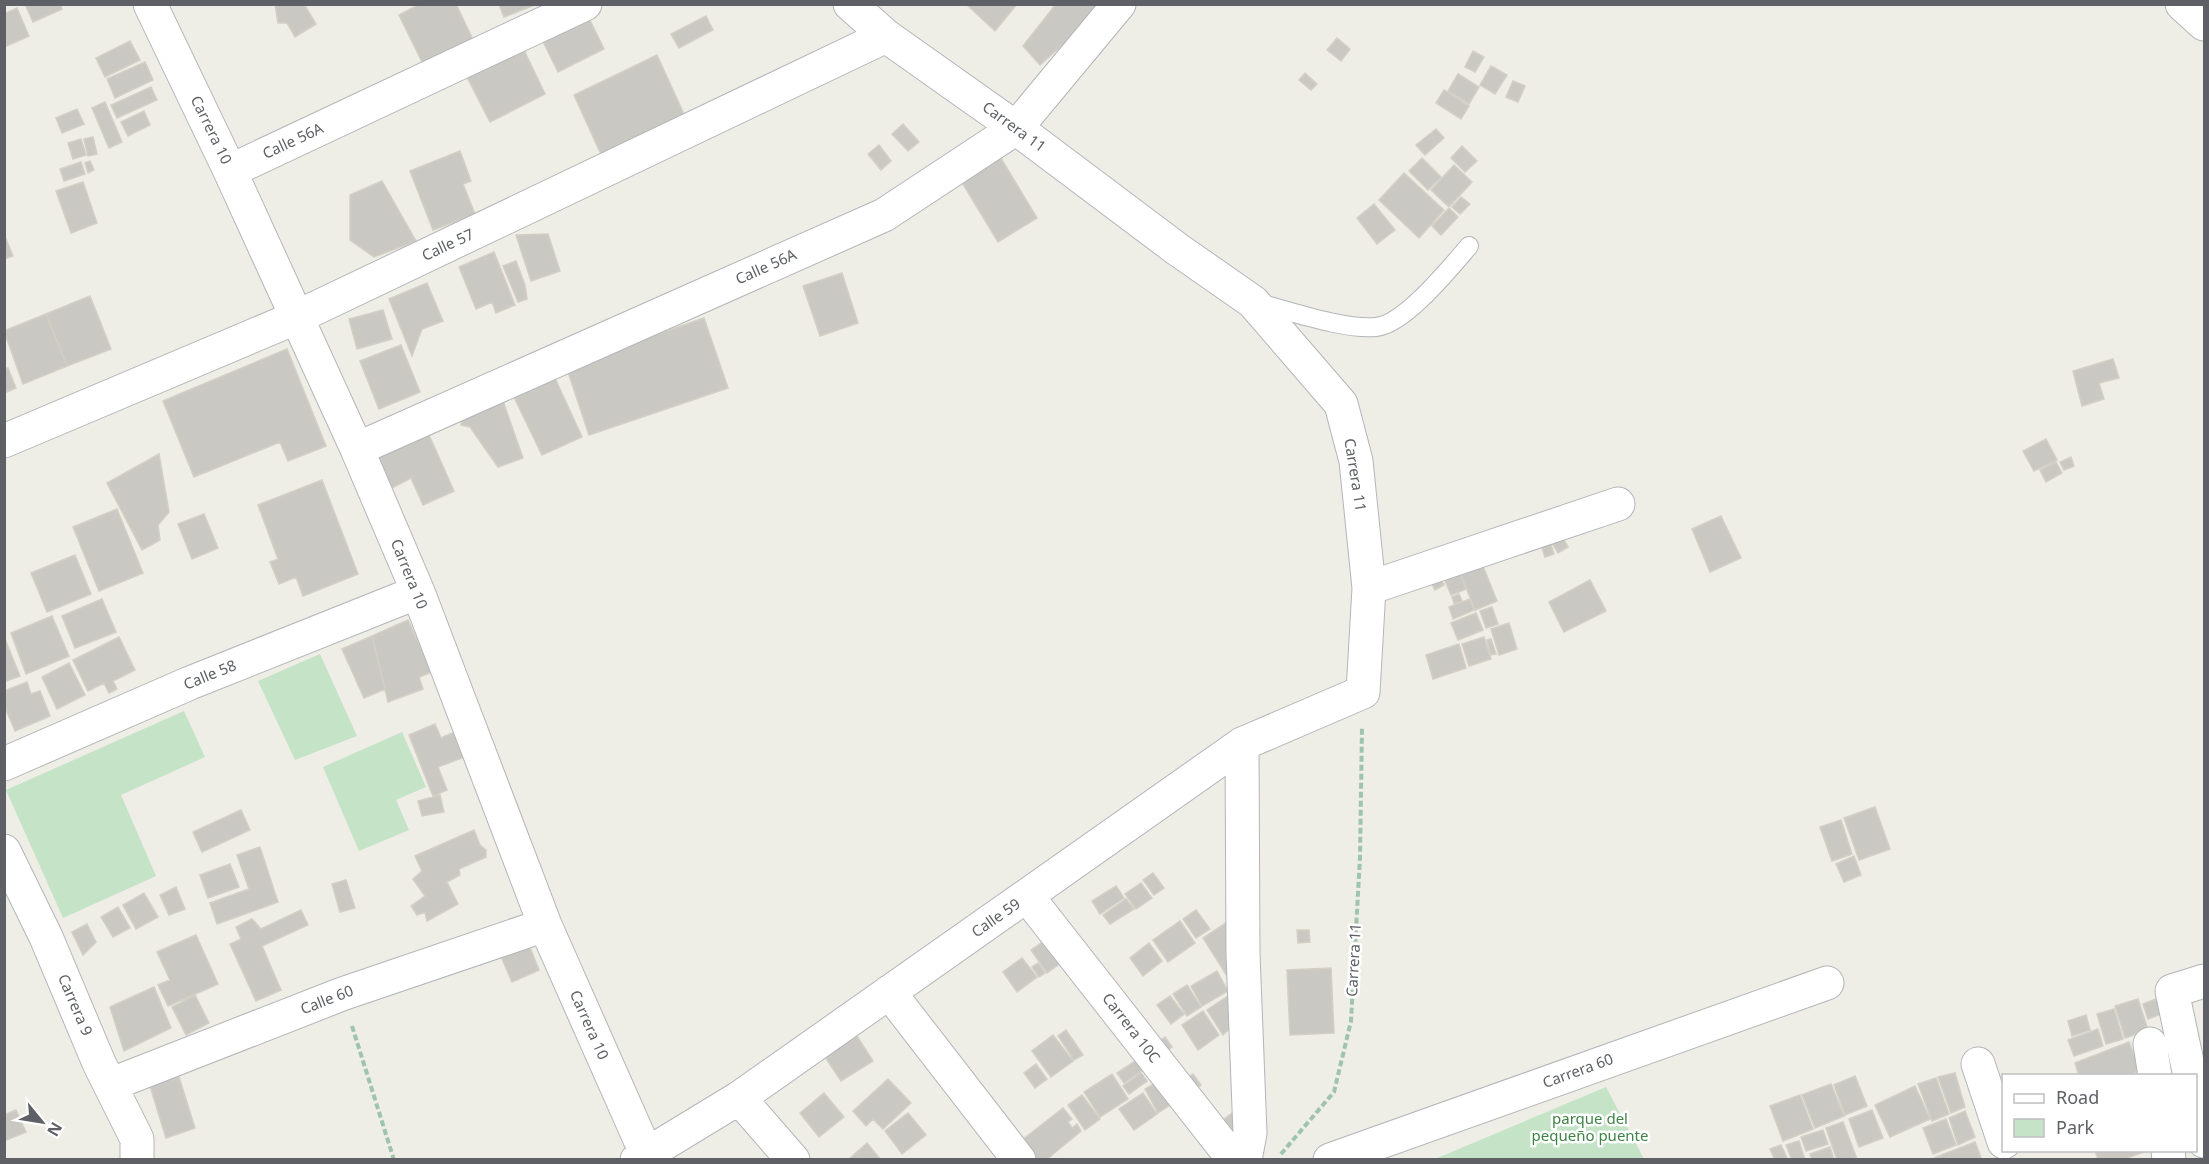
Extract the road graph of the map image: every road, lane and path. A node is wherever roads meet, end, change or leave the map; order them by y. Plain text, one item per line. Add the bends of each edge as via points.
1 (150, 4) edge
2 (585, 4) edge
3 (850, 4) edge
4 (1119, 4) edge
5 (2182, 4) edge
6 (2205, 24) edge
7 (886, 36) junction
8 (1016, 128) junction
9 (230, 171) junction
10 (1469, 246) dead end
11 (1253, 302) junction
12 (295, 318) junction
13 (4, 441) edge
14 (357, 449) junction
15 (1618, 504) dead end
16 (1369, 588) junction
17 (418, 592) junction
18 (1363, 692) junction
19 (1242, 744) junction
20 (4, 764) edge
21 (4, 851) edge
22 (1027, 896) junction
23 (545, 925) junction
24 (2205, 981) edge
25 (1827, 983) dead end
26 (889, 992) junction
27 (342, 994) junction
28 (2150, 1044) dead end
29 (1978, 1064) dead end
30 (2155, 1074) edge
31 (2190, 1074) edge
32 (112, 1084) junction
33 (739, 1098) junction
34 (2197, 1104) edge
35 (2002, 1136) edge
36 (2205, 1141) edge
37 (641, 1156) edge
38 (137, 1160) edge
39 (394, 1160) edge
40 (793, 1160) edge
41 (1019, 1160) edge
42 (1234, 1160) edge
43 (1245, 1160) edge
44 (1277, 1160) edge
45 (1330, 1160) edge

1 - 9 street, Carrera 10
2 - 9 street, Calle 56A
3 - 7 street, Carrera 11
4 - 8 street, Calle 56A
5 - 6 street
7 - 8 street, Carrera 11
7 - 12 street, Calle 57
8 - 11 street, Carrera 11
8 - 14 street, Calle 56A via 884,214
9 - 12 street, Carrera 10
10 - 11 lane via 1413,308 1377,328 1335,323
11 - 16 street, Carrera 11 via 1341,404 1356,461
12 - 13 street, Calle 57
12 - 14 street, Carrera 10
14 - 17 street, Carrera 10
15 - 16 street
16 - 18 street, Carrera 11
17 - 20 street, Calle 58 via 190,683
17 - 23 street, Carrera 10
18 - 19 street, Calle 59
18 - 44 path, Carrera 11 via 1360,857 1350,1021 1334,1092
19 - 22 street, Calle 59
19 - 43 street via 1243,954 1250,1132
21 - 32 street, Carrera 9
22 - 26 street, Calle 59
22 - 42 street, Carrera 10C
23 - 27 street, Calle 60
23 - 37 street, Carrera 10
24 - 31 street via 2172,992
25 - 45 street, Carrera 60
26 - 33 street, Calle 59
26 - 41 street
27 - 32 street, Calle 60
27 - 39 path
28 - 30 street
29 - 35 street
32 - 38 street, Carrera 9 via 137,1139
33 - 37 street, Calle 59
33 - 40 street
34 - 36 street

